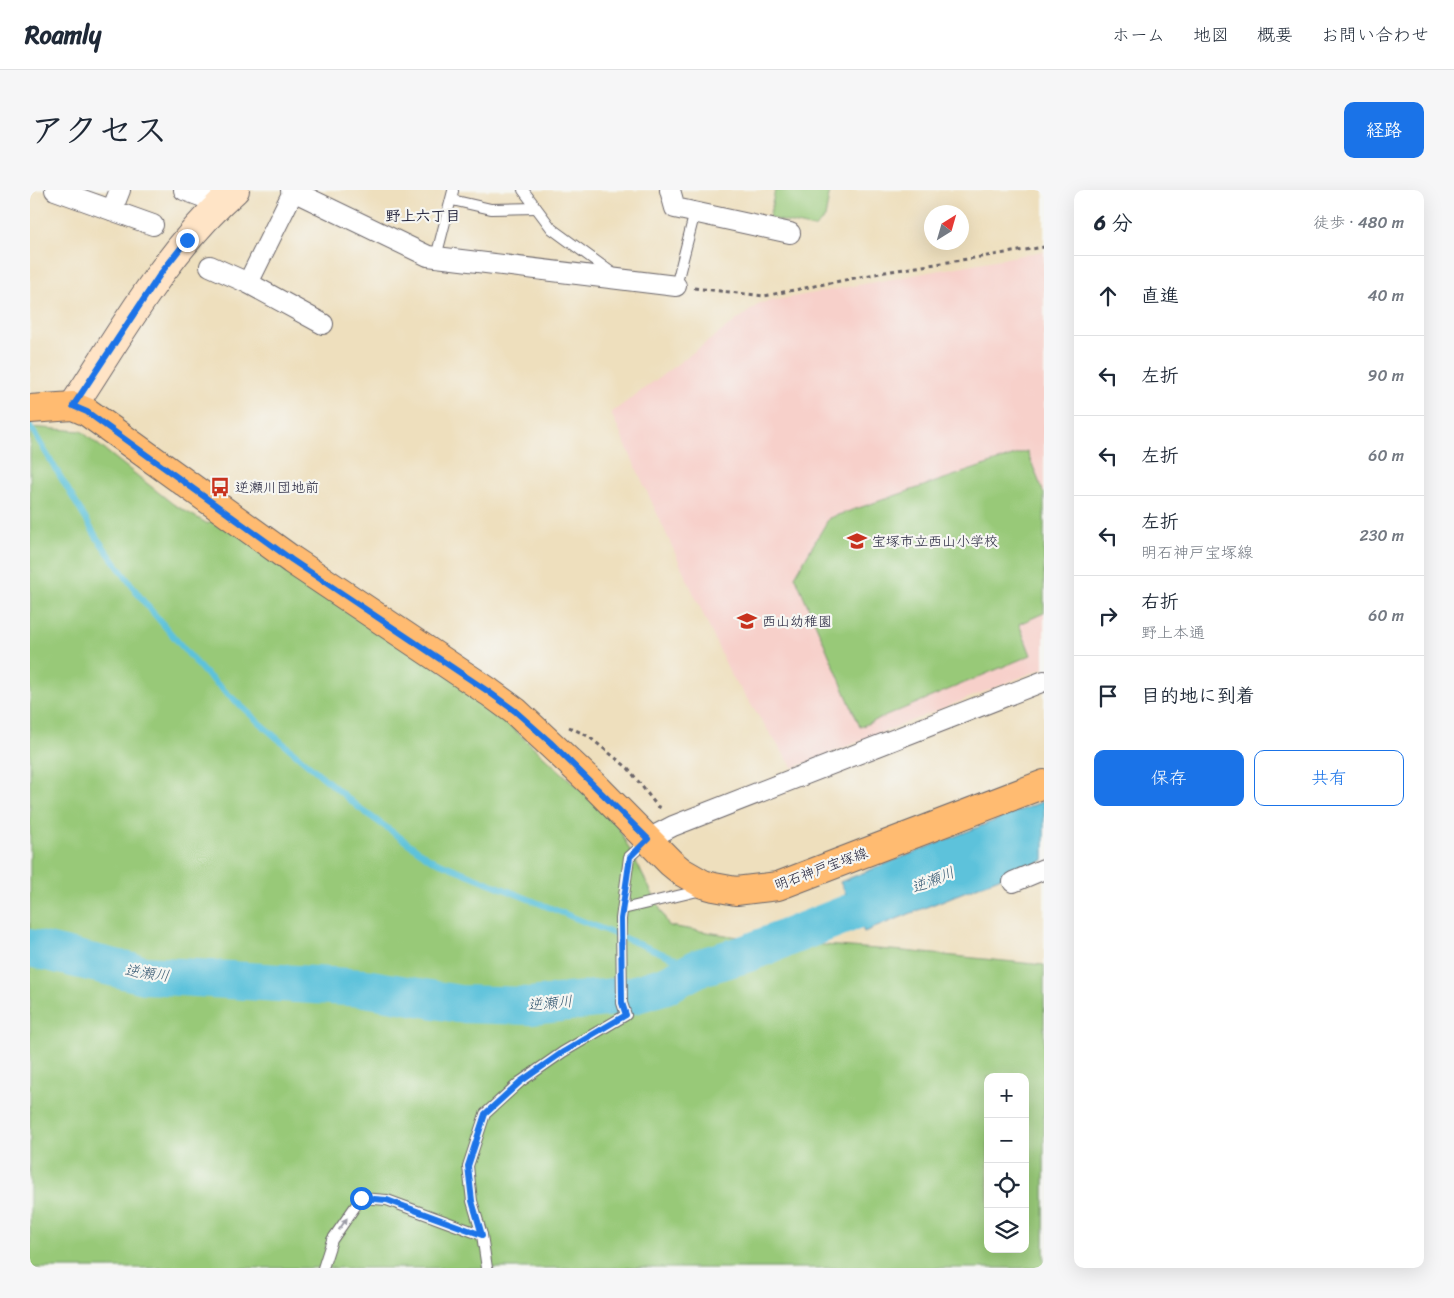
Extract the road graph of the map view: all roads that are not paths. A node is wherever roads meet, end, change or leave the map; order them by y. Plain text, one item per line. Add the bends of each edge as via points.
1 (55, 190) edge
2 (120, 190) edge
3 (184, 190) edge
4 (524, 190) edge
5 (670, 190) edge
6 (292, 191) edge
7 (452, 195) edge
8 (228, 196) edge
9 (536, 208) junction
10 (112, 210) junction
11 (695, 212) junction
12 (153, 225) dead end
13 (790, 233) dead end
14 (436, 257) junction
15 (210, 266) dead end
16 (620, 279) junction
17 (248, 284) junction
18 (676, 286) joint
19 (323, 324) dead end
20 (73, 406) junction
21 (32, 409) edge
22 (1044, 681) edge
23 (1044, 784) edge
24 (648, 839) junction
25 (1044, 869) edge
26 (1013, 882) dead end
27 (714, 887) junction
28 (622, 914) junction
29 (482, 1235) junction
30 (323, 1268) edge
31 (487, 1268) edge

1 - 10 street
2 - 10 street
3 - 8 street via 203,197
4 - 9 lane
5 - 11 street via 675,208
6 - 14 street
6 - 17 street
7 - 9 lane via 491,209
7 - 14 lane
8 - 20 street via 161,273
9 - 16 lane via 552,229
10 - 12 street
11 - 13 street
11 - 18 lane
14 - 16 street
15 - 17 street
16 - 18 street
17 - 19 street
20 - 21 main road
20 - 24 main road, 明石神戸宝塚線 via 87,412 292,560 496,697 534,727
22 - 24 street via 673,826
23 - 27 main road, 明石神戸宝塚線 via 778,886 736,891
24 - 27 main road, 明石神戸宝塚線 via 671,863 693,879
24 - 28 lane via 630,857
25 - 26 street
27 - 28 lane
28 - 29 lane via 622,1003 626,1015 520,1082 485,1114 468,1166 472,1201
30 -> 29 lane via 332,1240 361,1198 387,1200
29 - 31 lane

